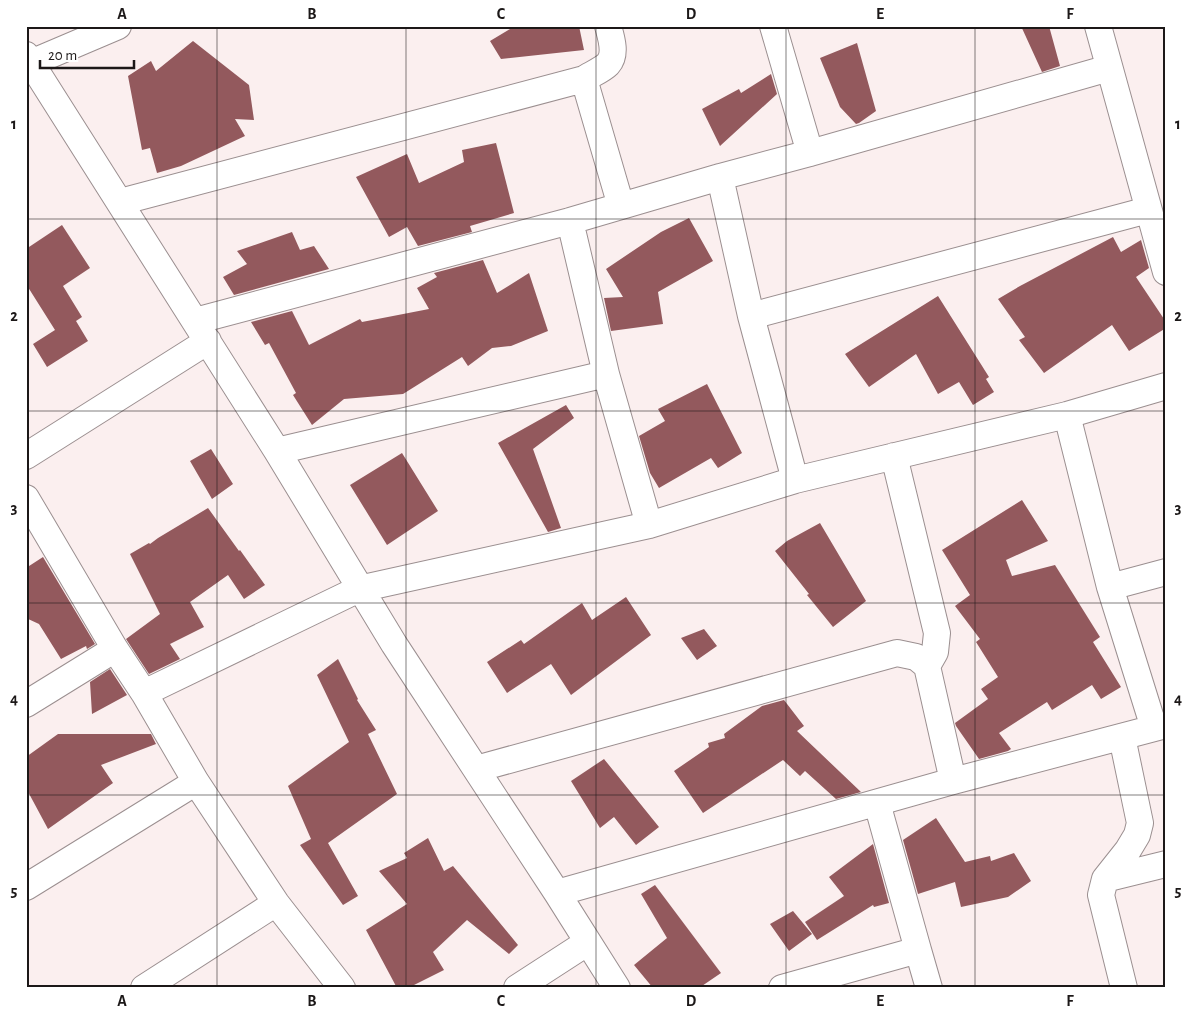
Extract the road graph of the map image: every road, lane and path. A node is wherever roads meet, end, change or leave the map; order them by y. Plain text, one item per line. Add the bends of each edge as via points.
1 (118, 26) edge
2 (608, 26) edge
3 (773, 26) edge
4 (1098, 26) edge
5 (28, 61) edge
6 (1109, 68) junction
7 (584, 79) junction
8 (810, 153) junction
9 (720, 176) junction
10 (120, 202) junction
11 (621, 206) junction
12 (1148, 210) junction
13 (570, 220) junction
14 (1166, 272) edge
15 (751, 316) junction
16 (201, 331) junction
17 (606, 374) junction
18 (1166, 386) edge
19 (1067, 415) junction
20 (277, 451) junction
21 (26, 456) edge
22 (894, 456) junction
23 (795, 480) junction
24 (26, 498) edge
25 (649, 525) junction
26 (1166, 572) edge
27 (1110, 588) junction
28 (360, 589) junction
29 (115, 649) junction
30 (927, 666) junction
31 (144, 693) junction
32 (26, 704) edge
33 (1160, 727) edge
34 (1122, 737) junction
35 (476, 769) junction
36 (953, 781) junction
37 (196, 782) junction
38 (877, 803) junction
39 (1166, 864) edge
40 (1105, 879) junction
41 (26, 887) edge
42 (556, 893) junction
43 (276, 903) junction
44 (588, 942) junction
45 (918, 950) junction
46 (144, 988) edge
47 (342, 988) edge
48 (517, 988) edge
49 (617, 988) edge
50 (782, 988) edge
51 (929, 988) edge
52 (1124, 988) edge

1 - 5 street
2 - 7 street via 613,52 608,64
3 - 8 street
4 - 6 street
5 - 10 street
6 - 8 street
6 - 12 street
7 - 10 street
7 - 11 street
8 - 9 street
9 - 11 street
9 - 15 street
10 - 16 street
11 - 13 street
12 - 14 street
12 - 15 street
13 - 16 street
13 - 17 street
15 - 23 street
16 - 20 street
16 - 21 street
17 - 20 street
17 - 25 street
18 - 19 street
19 - 22 street
19 - 27 street
20 - 28 street
22 - 23 street
22 - 30 street via 937,634 935,652
23 - 25 street
24 - 29 street
25 - 28 street
26 - 27 street
27 - 33 street
28 - 31 street
28 - 35 street
29 - 31 street
29 - 32 street
30 - 35 street via 916,657 897,653
30 - 36 street
31 - 37 street
33 - 34 street
34 - 36 street
34 - 40 street via 1140,823 1128,850
35 - 42 street
36 - 38 street
37 - 41 street
37 - 43 street
38 - 42 street
38 - 45 street
39 - 40 street
40 - 52 street via 1101,895
42 - 44 street
43 - 46 street
43 - 47 street
44 - 48 street
44 - 49 street
45 - 50 street
45 - 51 street

